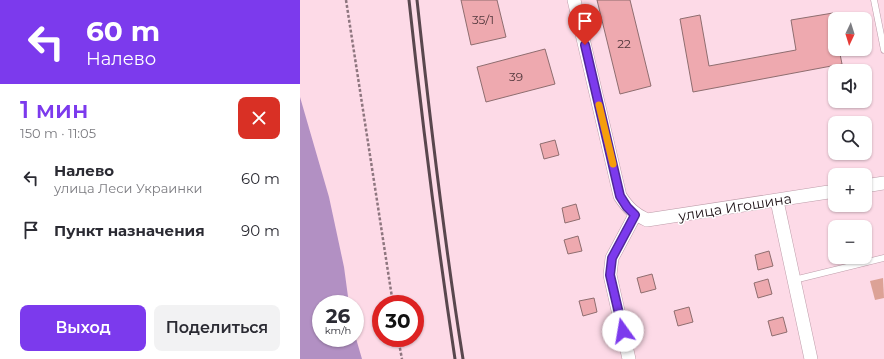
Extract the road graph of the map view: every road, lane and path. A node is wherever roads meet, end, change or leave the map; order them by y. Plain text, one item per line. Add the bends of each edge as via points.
1 (346, 0) edge
2 (574, 0) edge
3 (874, 0) edge
4 (881, 20) edge
5 (884, 50) edge
6 (884, 183) edge
7 (872, 185) edge
8 (828, 192) edge
9 (777, 201) junction
10 (635, 215) junction
11 (884, 258) edge
12 (794, 280) junction
13 (392, 295) edge
14 (400, 347) edge
15 (402, 359) edge
16 (630, 359) edge
17 (811, 359) edge

1 - 13 path
2 - 10 street via 620,196
3 - 4 lane
4 - 5 lane
6 - 7 street
8 - 9 street, улица Игошина
9 - 10 street, улица Игошина via 647,220
9 - 12 street
10 - 16 street via 612,258 610,275
11 - 12 lane
12 - 17 street
14 - 15 path

